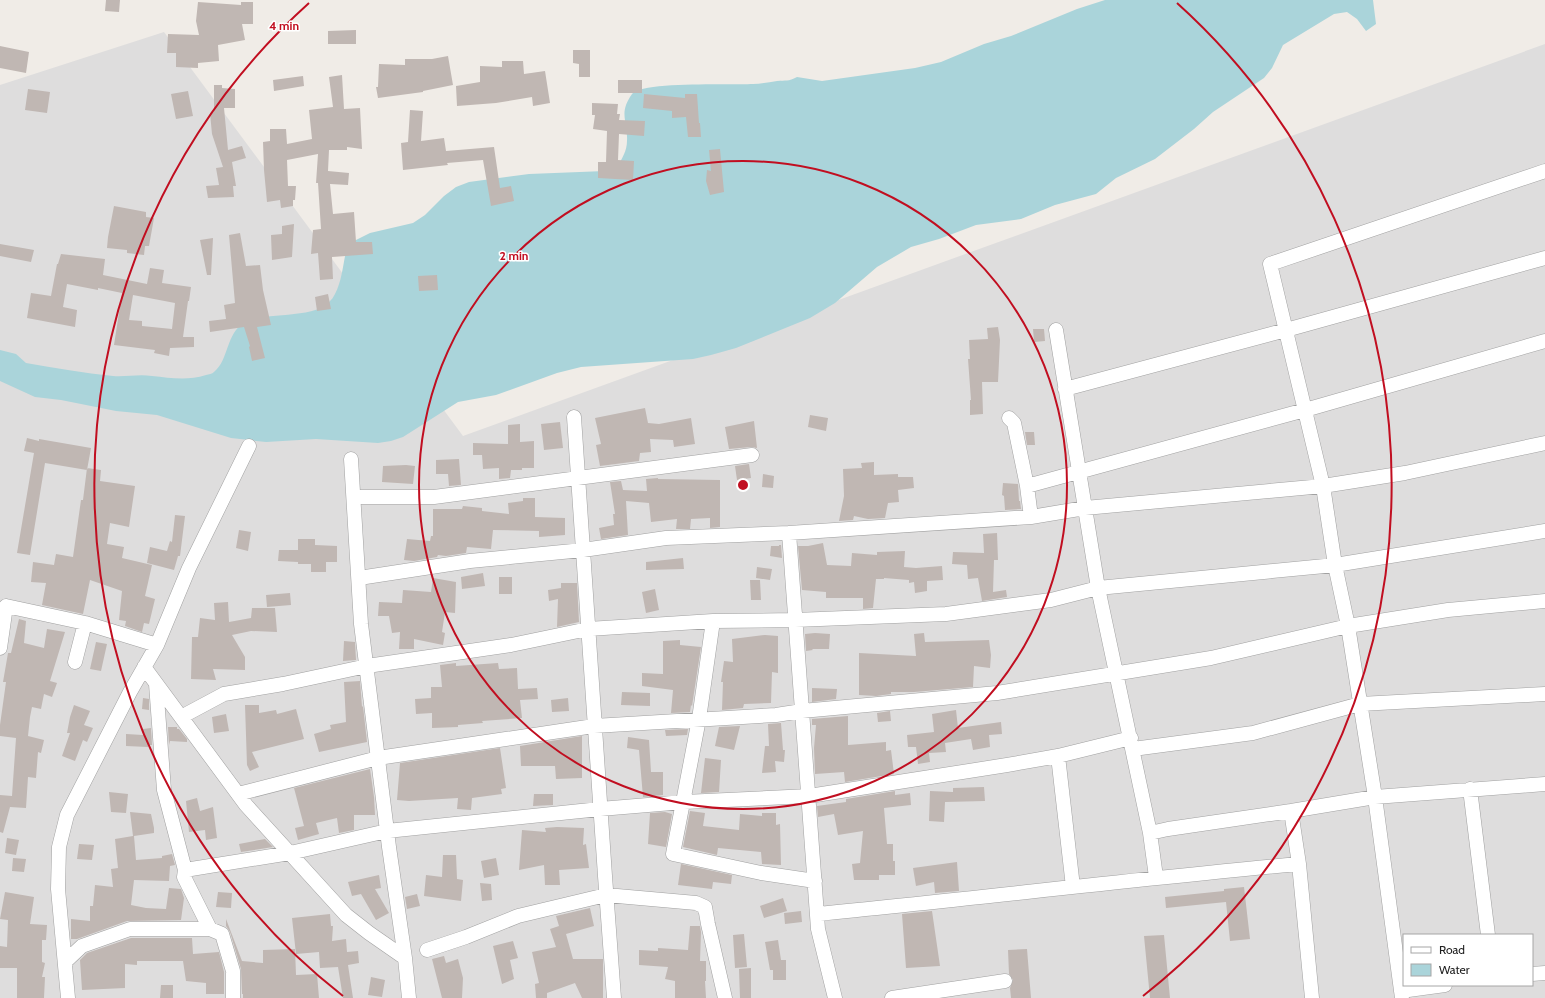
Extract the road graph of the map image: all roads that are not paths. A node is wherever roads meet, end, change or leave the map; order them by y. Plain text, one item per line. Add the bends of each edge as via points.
1 (1545, 171) edge
2 (1545, 258) edge
3 (1056, 330) dead end
4 (1286, 330) junction
5 (1545, 341) edge
6 (1065, 389) junction
7 (1305, 410) junction
8 (574, 417) dead end
9 (1009, 418) dead end
10 (1545, 443) edge
11 (249, 446) dead end
12 (752, 455) dead end
13 (351, 459) dead end
14 (1079, 472) junction
15 (578, 477) junction
16 (1028, 486) junction
17 (1323, 486) junction
18 (354, 497) junction
19 (1085, 508) junction
20 (1031, 517) junction
21 (1545, 531) edge
22 (789, 533) junction
23 (583, 550) junction
24 (1335, 565) junction
25 (359, 578) junction
26 (1098, 588) junction
27 (1545, 601) edge
28 (795, 620) junction
29 (713, 621) junction
30 (85, 623) junction
31 (1348, 626) junction
32 (588, 629) junction
33 (157, 645) junction
34 (0, 648) edge
35 (75, 662) dead end
36 (366, 666) junction
37 (144, 667) junction
38 (1116, 673) junction
39 (156, 684) junction
40 (1545, 694) edge
41 (1360, 704) junction
42 (802, 711) junction
43 (181, 717) junction
44 (699, 719) junction
45 (594, 726) junction
46 (1132, 744) junction
47 (1058, 756) junction
48 (378, 758) junction
49 (1545, 784) edge
50 (1470, 789) junction
51 (238, 794) junction
52 (808, 796) junction
53 (1375, 796) junction
54 (684, 802) junction
55 (600, 809) junction
56 (1290, 811) junction
57 (387, 831) junction
58 (1150, 833) junction
59 (290, 853) junction
60 (1299, 864) junction
61 (185, 870) junction
62 (1156, 877) junction
63 (815, 881) junction
64 (1072, 887) junction
65 (606, 895) junction
66 (817, 914) junction
67 (210, 929) junction
68 (1488, 934) edge
69 (427, 950) dead end
70 (405, 958) junction
71 (65, 962) junction
72 (1545, 973) edge
73 (1533, 974) edge
74 (1005, 981) dead end
75 (1440, 986) edge
76 (1401, 994) edge
77 (68, 998) edge
78 (233, 998) edge
79 (409, 998) edge
80 (614, 998) edge
81 (725, 998) edge
82 (835, 998) edge
83 (892, 998) edge
84 (1312, 998) edge

1 - 4 street via 1270,264
2 - 4 street
3 - 6 street
4 - 6 street
4 - 7 street
5 - 7 street
6 - 14 street
7 - 14 street
7 - 17 street
8 - 15 street
9 - 16 street via 1014,423
10 - 17 street via 1405,473
11 - 33 street via 189,568
12 - 15 street
13 - 18 street
14 - 16 street
14 - 19 street
15 - 18 street via 434,497
15 - 23 street
16 - 20 street
17 - 19 street
17 - 24 street
18 - 25 street
19 - 20 street
19 - 26 street
20 - 22 street
21 - 24 street
22 - 23 street via 666,538
22 - 28 street
23 - 25 street via 470,561
23 - 32 street
24 - 26 street
24 - 31 street
25 - 36 street
26 - 28 street via 1051,600 946,614
26 - 38 street
27 - 31 street via 1448,610
28 - 29 street
28 - 42 street
29 - 32 street
29 - 44 street
30 - 33 street
30 - 34 street via 6,606
30 - 35 street
31 - 38 street via 1211,658
31 - 41 street
32 - 36 street via 511,644
32 - 45 street
33 - 37 street
36 - 43 street via 224,694
36 - 48 street
37 - 39 street
37 - 71 street via 67,815 58,847 58,889
38 - 42 street via 997,693
38 - 46 street
39 - 43 street
39 - 61 street via 164,790
40 - 41 street
41 - 46 street via 1253,733
41 - 53 street
42 - 44 street
42 - 52 street
43 - 51 street
44 - 45 street
44 - 54 street
45 - 48 street
45 - 55 street
46 - 47 street
46 - 58 street
47 - 52 street
47 - 64 street
48 - 51 street
48 - 57 street
49 - 50 street
50 - 53 street
50 - 68 street
51 - 59 street
52 - 54 street
52 - 63 street
53 - 56 street
53 - 76 street
54 - 55 street
54 - 63 street via 673,854 761,873
55 - 57 street
55 - 65 street
56 - 58 street
56 - 60 street
57 - 59 street
57 - 70 street
58 - 62 street
59 - 61 street
59 - 70 street via 346,915
60 - 62 street
60 - 84 street
61 - 67 street via 184,877
62 - 64 street
63 - 66 street
64 - 66 street
65 - 69 street via 518,916 466,938
65 - 80 street
65 - 81 street via 696,903 705,907
66 - 82 street via 818,929
67 - 71 street via 130,929 82,946
67 - 78 street via 222,934 229,955 233,971
70 - 79 street
71 - 77 street
72 - 73 street
74 - 83 street
75 - 76 street

